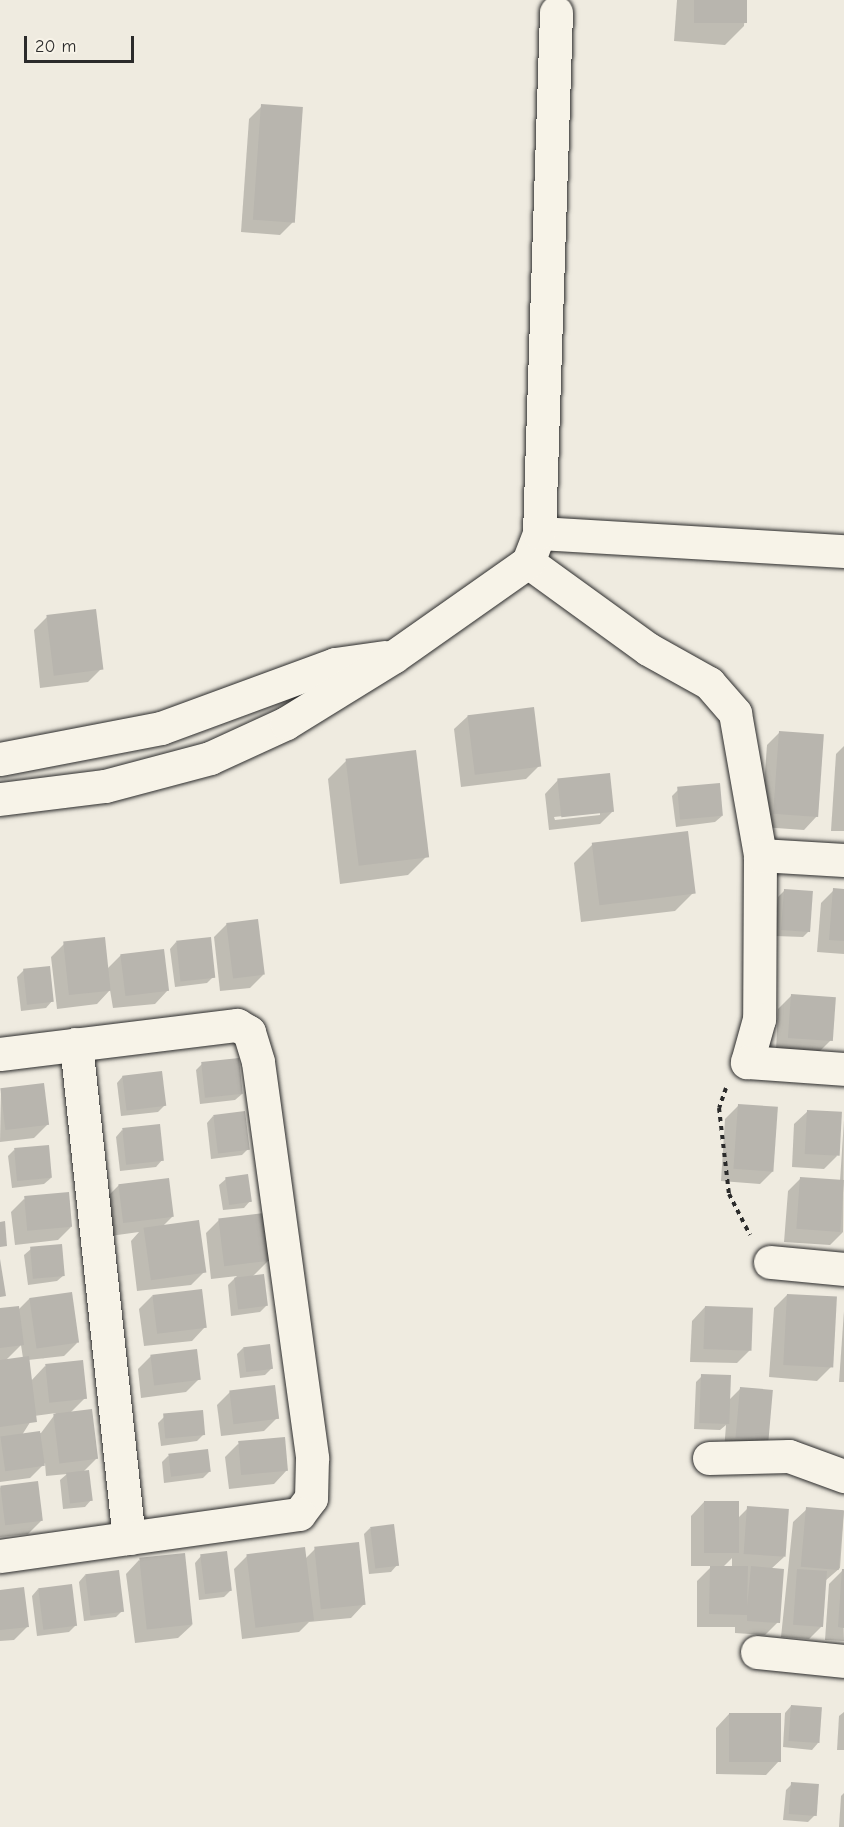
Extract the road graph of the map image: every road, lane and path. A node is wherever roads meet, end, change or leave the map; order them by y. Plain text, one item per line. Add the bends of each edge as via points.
1 (556, 4) edge
2 (533, 547) junction
3 (844, 551) edge
4 (393, 657) junction
5 (0, 759) edge
6 (0, 799) edge
7 (760, 855) junction
8 (844, 860) edge
9 (76, 1044) junction
10 (0, 1054) edge
11 (747, 1062) junction
12 (844, 1069) edge
13 (770, 1262) joint
14 (844, 1269) edge
15 (709, 1458) dead end
16 (844, 1476) edge
17 (129, 1538) junction
18 (0, 1556) edge
19 (757, 1652) dead end
20 (844, 1660) edge

1 - 2 street
2 - 3 street
2 - 4 street
2 - 7 street via 621,631 709,683 735,713
4 - 5 street via 335,664 161,728
4 - 6 street via 286,723 210,758 105,786
7 - 8 street
7 - 11 street via 759,1018
9 - 10 street
9 - 17 street
9 - 17 street via 237,1025 249,1032 258,1062 312,1458 311,1498 299,1514
11 - 12 street
11 - 13 path via 724,1091 720,1126 729,1194
13 - 14 street
15 - 16 street via 783,1455
17 - 18 street
19 - 20 street

